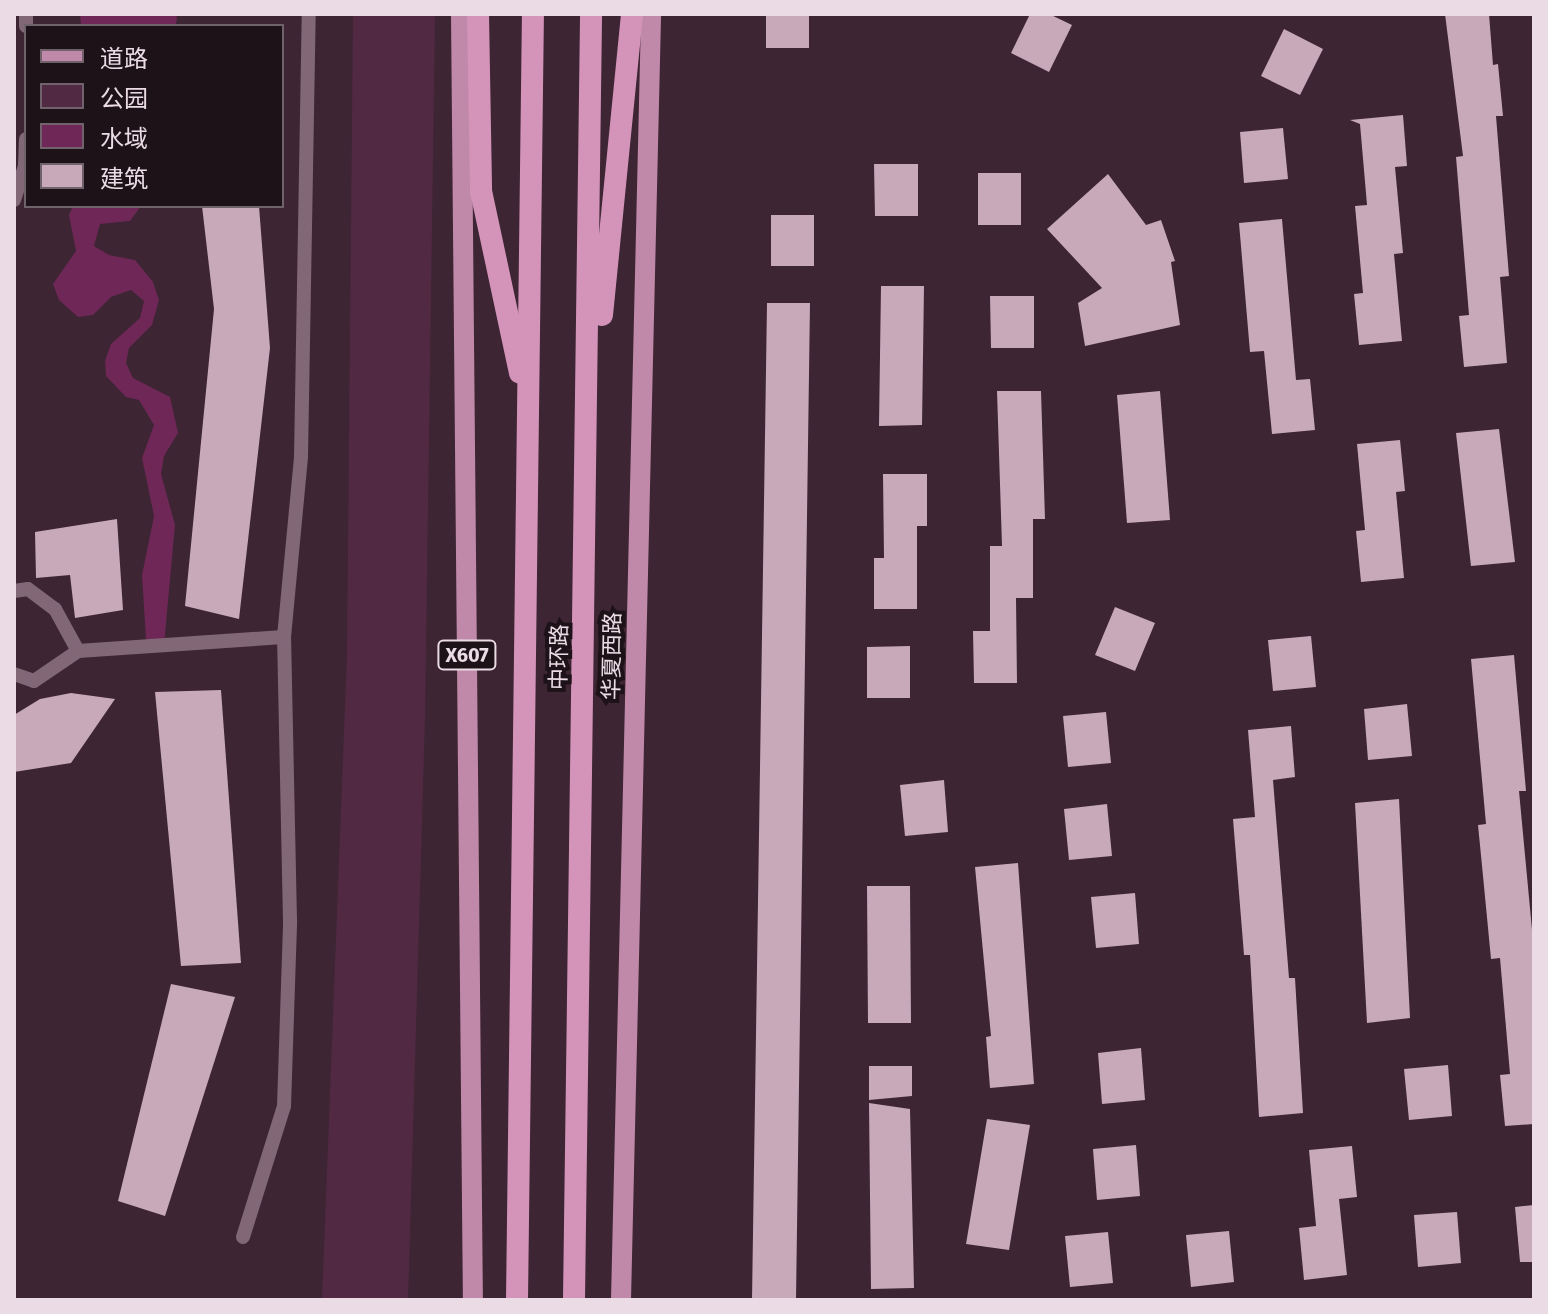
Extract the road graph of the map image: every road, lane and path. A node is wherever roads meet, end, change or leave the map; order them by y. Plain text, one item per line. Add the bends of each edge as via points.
1 (309, 14) edge
2 (461, 14) edge
3 (478, 14) edge
4 (533, 14) edge
5 (591, 14) edge
6 (632, 14) edge
7 (651, 14) edge
8 (24, 170) edge
9 (14, 200) edge
10 (589, 411) junction
11 (528, 413) junction
12 (14, 591) edge
13 (284, 637) junction
14 (78, 651) junction
15 (14, 674) edge
16 (243, 1237) dead end
17 (474, 1298) edge
18 (621, 1298) edge
19 (517, 1300) edge
20 (574, 1300) edge

1 - 13 lane via 301,457
2 - 17 main road, X607
3 - 11 highway via 481,191
4 - 11 highway, 中环路
5 - 10 highway, 中环路
6 - 10 highway via 620,169
7 - 18 main road, 华夏西路
8 - 9 lane
10 - 20 highway, 中环路
11 - 19 highway, 中环路
12 - 14 lane via 28,589 55,609
13 - 14 lane
13 - 16 lane via 290,921 284,1106
14 - 15 lane via 34,681

